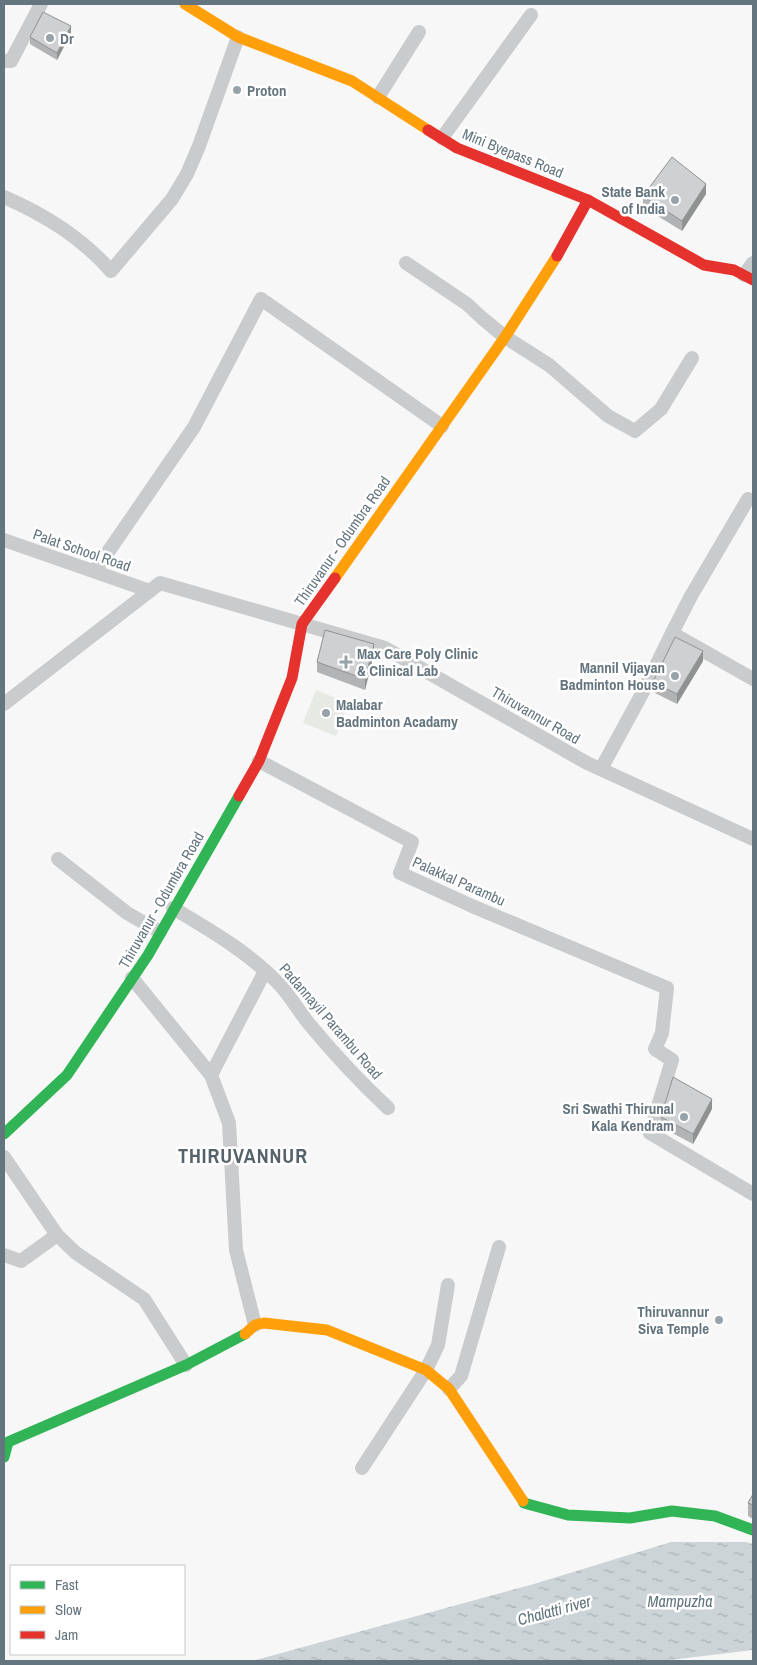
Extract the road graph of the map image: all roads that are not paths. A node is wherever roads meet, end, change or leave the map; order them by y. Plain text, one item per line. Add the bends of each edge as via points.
1 (41, 4) edge
2 (185, 4) edge
3 (531, 15) dead end
4 (419, 32) dead end
5 (238, 37) junction
6 (4, 62) edge
7 (378, 98) junction
8 (442, 138) junction
9 (4, 197) edge
10 (588, 200) junction
11 (406, 263) dead end
12 (753, 263) edge
13 (749, 278) edge
14 (505, 337) junction
15 (692, 358) dead end
16 (442, 426) junction
17 (748, 499) dead end
18 (4, 540) edge
19 (95, 571) junction
20 (150, 591) junction
21 (302, 624) junction
22 (672, 633) junction
23 (753, 679) edge
24 (4, 704) edge
25 (259, 761) junction
26 (601, 769) junction
27 (753, 839) edge
28 (58, 858) dead end
29 (173, 908) junction
30 (160, 932) junction
31 (265, 971) junction
32 (132, 978) junction
33 (211, 1075) junction
34 (388, 1108) dead end
35 (4, 1134) edge
36 (4, 1157) edge
37 (753, 1194) edge
38 (57, 1235) junction
39 (499, 1247) dead end
40 (4, 1255) edge
41 (448, 1285) dead end
42 (255, 1325) junction
43 (186, 1365) junction
44 (426, 1370) junction
45 (449, 1389) junction
46 (4, 1457) edge
47 (362, 1468) dead end
48 (753, 1530) edge

1 - 6 street via 11,60
2 - 5 main road, Mini Byepass Road
3 - 8 street
4 - 7 street
5 - 7 main road, Mini Byepass Road via 352,81
5 - 9 street via 187,174 172,199 111,270 66,230
7 - 8 main road, Mini Byepass Road
8 - 10 main road, Mini Byepass Road via 456,148
10 - 13 main road, Mini Byepass Road via 704,265 734,270
10 - 14 main road, Thiruvanur - Odumbra Road via 549,270
11 - 14 street via 467,304
12 - 13 street
14 - 15 street via 549,365 608,416 635,431 661,409
14 - 16 main road, Thiruvanur - Odumbra Road
16 - 19 street via 261,299 194,427
16 - 21 main road, Thiruvanur - Odumbra Road
17 - 22 street
18 - 19 street, Palat School Road
19 - 20 street, Palat School Road
20 - 21 street, Thiruvannur Road via 160,583
20 - 24 street
21 - 25 main road, Thiruvanur - Odumbra Road via 292,678
21 - 26 street, Thiruvannur Road via 386,648
22 - 23 street
22 - 26 street
25 - 29 main road, Thiruvanur - Odumbra Road
25 - 37 street, Palakkal Parambu via 412,842 400,872 472,906 668,988 662,1033 655,1049 672,1060 650,1133
26 - 27 street, Thiruvannur Road
28 - 30 street via 127,913
29 - 30 main road, Thiruvanur - Odumbra Road
29 - 31 street, Padannayil Parambu Road via 220,935
30 - 32 main road, Thiruvanur - Odumbra Road
31 - 33 street
31 - 34 street, Padannayil Parambu Road via 335,1055
32 - 33 street
32 - 35 main road, Thiruvanur - Odumbra Road via 67,1075
33 - 42 street via 229,1123 236,1250
36 - 38 street
38 - 40 street via 21,1262
38 - 43 street via 76,1254 144,1299
39 - 45 street via 461,1376
41 - 44 street via 438,1344
42 - 43 main road via 242,1337
42 - 44 main road via 264,1323 327,1330
43 - 46 main road via 8,1442
44 - 45 main road
44 - 47 street
45 - 48 main road via 524,1503 568,1515 630,1518 672,1511 715,1516

